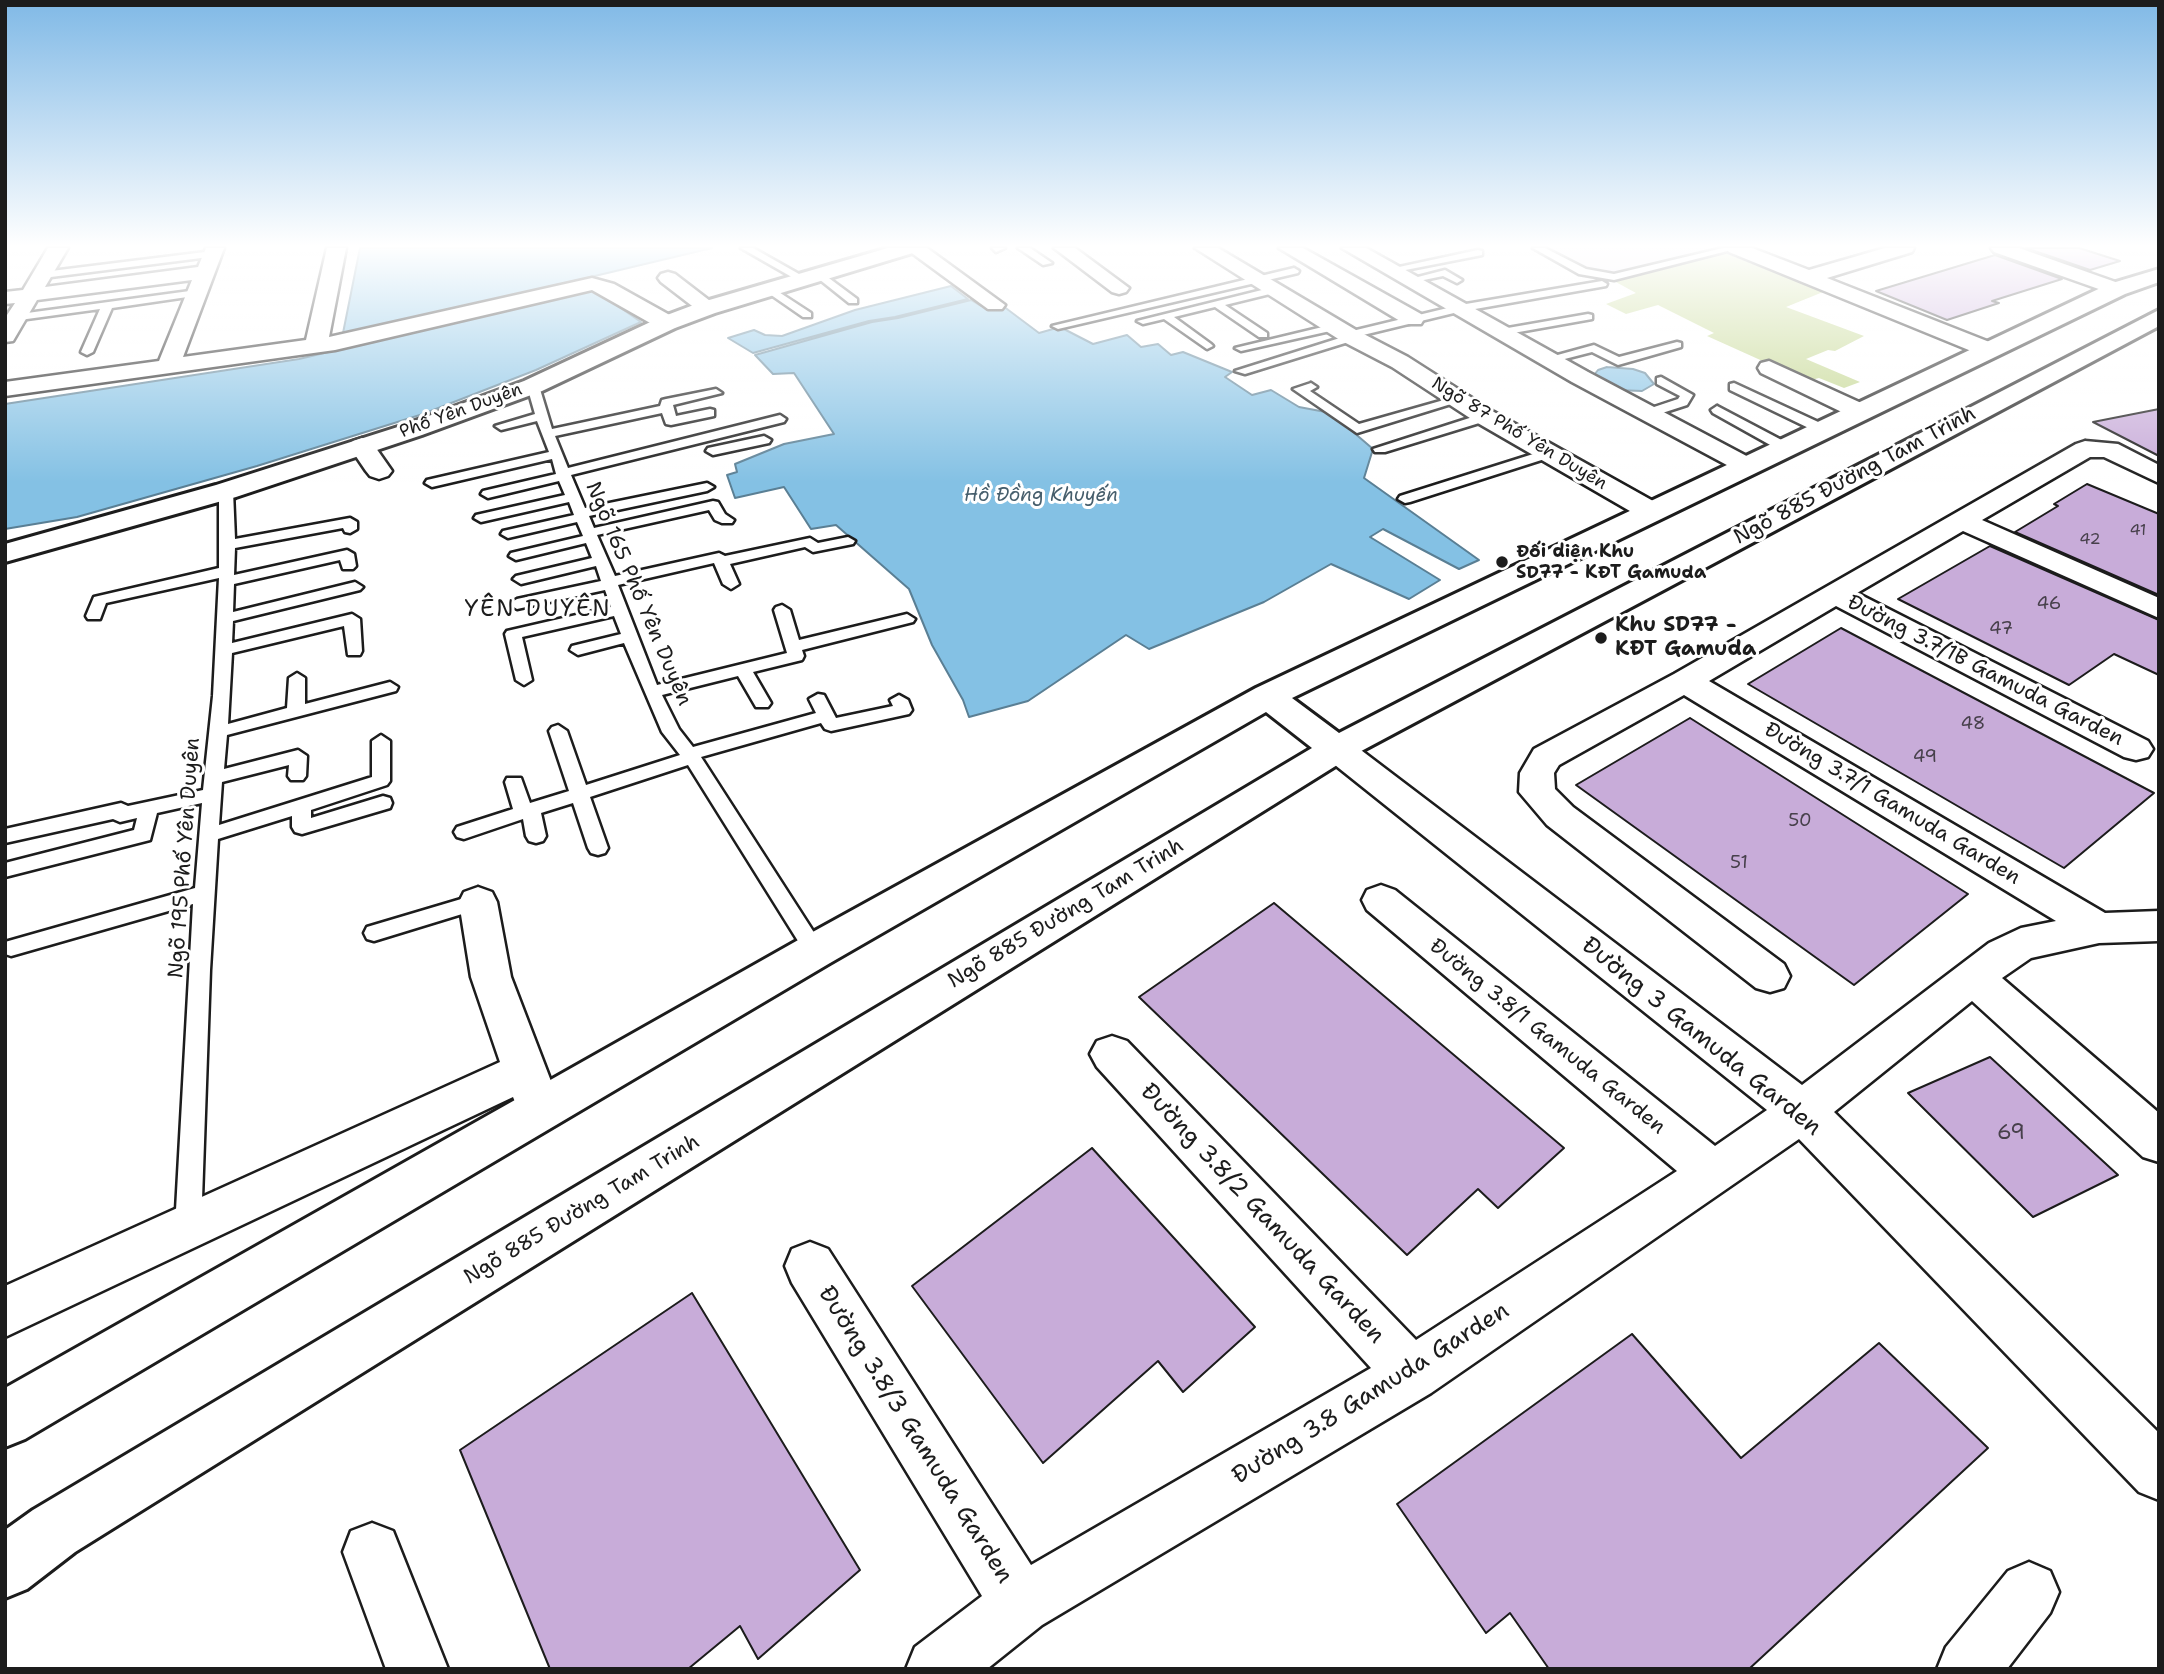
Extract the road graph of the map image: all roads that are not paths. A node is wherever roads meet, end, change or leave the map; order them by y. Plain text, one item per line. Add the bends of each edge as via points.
1 (98, 326) edge
2 (184, 326) edge
3 (320, 326) edge
4 (401, 326) edge
5 (660, 326) edge
6 (1180, 326) edge
7 (1250, 326) edge
8 (1334, 326) edge
9 (1395, 326) edge
10 (1491, 326) edge
11 (1509, 326) edge
12 (1518, 326) edge
13 (1931, 326) edge
14 (2068, 326) edge
15 (2131, 326) edge
16 (1496, 329) junction
17 (1346, 333) junction
18 (1263, 335) dead end
19 (316, 345) junction
20 (1677, 345) dead end
21 (1208, 346) dead end
22 (1241, 348) dead end
23 (87, 352) dead end
24 (1549, 359) junction
25 (2020, 362) junction
26 (168, 366) junction
27 (1769, 368) dead end
28 (1241, 371) dead end
29 (1661, 381) dead end
30 (533, 386) junction
31 (1311, 387) dead end
32 (1734, 387) dead end
33 (5, 389) edge
34 (716, 393) dead end
35 (1458, 400) junction
36 (667, 408) junction
37 (1717, 410) dead end
38 (1861, 412) junction
39 (710, 413) dead end
40 (1648, 413) junction
41 (540, 416) junction
42 (1485, 417) junction
43 (780, 419) dead end
44 (501, 426) dead end
45 (1824, 430) junction
46 (547, 434) junction
47 (705, 437) junction
48 (764, 440) dead end
49 (362, 446) junction
50 (1786, 448) junction
51 (1380, 449) dead end
52 (713, 450) junction
53 (1549, 453) junction
54 (557, 454) junction
55 (2071, 459) junction
56 (721, 465) dead end
57 (1747, 466) junction
58 (379, 471) dead end
59 (564, 475) junction
60 (2159, 475) edge
61 (432, 483) dead end
62 (707, 487) dead end
63 (226, 491) junction
64 (2159, 493) edge
65 (488, 494) dead end
66 (1405, 499) dead end
67 (579, 509) junction
68 (688, 511) junction
69 (1653, 512) junction
70 (481, 518) dead end
71 (727, 520) dead end
72 (1962, 521) junction
73 (696, 527) dead end
74 (351, 528) dead end
75 (508, 534) dead end
76 (590, 536) junction
77 (848, 541) dead end
78 (228, 545) junction
79 (5, 553) edge
80 (516, 556) dead end
81 (601, 560) junction
82 (721, 561) junction
83 (348, 566) dead end
84 (228, 576) junction
85 (521, 579) dead end
86 (610, 583) junction
87 (731, 584) dead end
88 (355, 587) dead end
89 (1834, 593) junction
90 (517, 604) dead end
91 (2159, 609) edge
92 (620, 610) junction
93 (782, 610) dead end
94 (94, 616) dead end
95 (226, 618) junction
96 (907, 619) dead end
97 (631, 636) junction
98 (793, 647) junction
99 (225, 650) junction
100 (578, 650) dead end
101 (354, 651) dead end
102 (743, 669) junction
103 (297, 678) dead end
104 (524, 680) dead end
105 (1685, 681) junction
106 (390, 687) dead end
107 (652, 692) junction
108 (1268, 696) junction
109 (818, 699) dead end
110 (899, 700) dead end
111 (762, 704) dead end
112 (296, 711) junction
113 (826, 716) junction
114 (558, 731) dead end
115 (218, 732) junction
116 (381, 741) dead end
117 (1337, 749) junction
118 (2136, 749) dead end
119 (691, 756) junction
120 (297, 776) dead end
121 (514, 782) dead end
122 (213, 786) junction
123 (580, 793) junction
124 (383, 803) dead end
125 (301, 808) junction
126 (148, 809) junction
127 (527, 811) junction
128 (464, 832) dead end
129 (209, 835) junction
130 (5, 836) edge
131 (536, 836) dead end
132 (598, 848) dead end
133 (5, 870) edge
134 (204, 894) junction
135 (1381, 900) dead end
136 (478, 902) joint
137 (2159, 926) edge
138 (2099, 928) junction
139 (374, 933) dead end
140 (11, 948) dead end
141 (815, 951) junction
142 (1770, 976) dead end
143 (1975, 978) junction
144 (1112, 1054) dead end
145 (532, 1090) junction
146 (1801, 1111) junction
147 (2159, 1142) edge
148 (1714, 1173) junction
149 (188, 1229) junction
150 (810, 1266) dead end
151 (5, 1312) edge
152 (1412, 1374) junction
153 (5, 1419) edge
154 (2159, 1472) edge
155 (372, 1552) dead end
156 (5, 1567) edge
157 (2029, 1592) dead end
158 (1021, 1604) junction
159 (1976, 1666) edge
160 (417, 1669) edge
161 (937, 1669) edge

1 - 23 lane
2 - 26 street
3 - 19 street
4 - 19 street
5 - 30 street, Phố Yên Duyên
6 - 21 lane
7 - 18 lane
8 - 17 street, Ngõ 87 Phố Yên Duyên
9 - 17 lane
10 - 16 street
11 - 16 lane
12 - 16 lane
13 - 25 street
14 - 25 street, Ngõ 885 Đường Tam Trinh
15 - 25 street, Ngõ 885 Đường Tam Trinh
16 - 24 street
17 - 22 lane
17 - 28 lane
17 - 35 street, Ngõ 87 Phố Yên Duyên
19 - 26 street
20 - 24 lane via 1618,361 1604,345
24 - 40 street
25 - 38 street, Ngõ 885 Đường Tam Trinh
25 - 117 street, Ngõ 885 Đường Tam Trinh
26 - 33 street
27 - 38 street
29 - 40 lane via 1687,395 1683,402
30 - 41 lane, Ngõ 165 Phố Yên Duyên
30 - 49 street, Phố Yên Duyên
31 - 35 lane via 1299,389 1357,429
32 - 45 lane
34 - 36 lane via 666,403
35 - 42 street, Ngõ 87 Phố Yên Duyên
36 - 39 lane via 671,421
36 - 46 lane via 625,423
37 - 50 lane
38 - 45 street, Ngõ 885 Đường Tam Trinh
40 - 57 street
41 - 44 lane
41 - 46 lane, Ngõ 165 Phố Yên Duyên
42 - 51 lane
42 - 53 street, Ngõ 87 Phố Yên Duyên
43 - 47 lane
45 - 50 street, Ngõ 885 Đường Tam Trinh
46 - 54 lane, Ngõ 165 Phố Yên Duyên
47 - 52 lane
47 - 59 lane
48 - 52 lane
49 - 58 street
49 - 63 street, Phố Yên Duyên
50 - 57 street, Ngõ 885 Đường Tam Trinh
52 - 56 lane
53 - 66 lane
53 - 69 street, Ngõ 87 Phố Yên Duyên
54 - 59 lane, Ngõ 165 Phố Yên Duyên
54 - 61 lane
55 - 60 street via 2088,448 2101,448
55 - 64 street
55 - 72 street
57 - 69 street, Ngõ 885 Đường Tam Trinh
59 - 65 lane
59 - 67 lane, Ngõ 165 Phố Yên Duyên
62 - 67 lane
63 - 78 lane, Ngõ 195 Phố Yên Duyên
63 - 79 street, Phố Yên Duyên
67 - 70 lane
67 - 75 lane
67 - 76 lane, Ngõ 165 Phố Yên Duyên
68 - 71 lane via 713,505
68 - 73 lane
68 - 76 lane
69 - 108 street, Ngõ 885 Đường Tam Trinh
72 - 89 street
72 - 91 street
74 - 78 lane via 350,522
76 - 80 lane
76 - 81 lane, Ngõ 165 Phố Yên Duyên
77 - 82 lane via 813,548 810,542
78 - 84 lane, Ngõ 195 Phố Yên Duyên
81 - 85 lane
81 - 86 lane, Ngõ 165 Phố Yên Duyên
82 - 86 lane via 719,557
82 - 87 lane
83 - 84 lane via 347,554
84 - 94 lane via 99,600
84 - 95 lane, Ngõ 195 Phố Yên Duyên
86 - 90 lane
86 - 92 lane, Ngõ 165 Phố Yên Duyên
88 - 95 lane
89 - 105 street
89 - 118 street, Đường 3.7/1B Gamuda Garden
92 - 97 lane, Ngõ 165 Phố Yên Duyên
92 - 104 lane via 513,634
93 - 98 lane
95 - 99 lane, Ngõ 195 Phố Yên Duyên
96 - 98 lane
97 - 100 lane
97 - 107 lane, Ngõ 165 Phố Yên Duyên
98 - 102 lane via 796,656
99 - 101 lane via 352,619
99 - 115 lane, Ngõ 195 Phố Yên Duyên
102 - 107 lane
102 - 111 lane
103 - 112 lane
105 - 138 street, Đường 3.7/1 Gamuda Garden
105 - 142 street via 1546,757 1537,774 1537,792 1560,816
106 - 112 lane
107 - 119 lane, Ngõ 165 Phố Yên Duyên via 671,732
108 - 117 street
108 - 141 street, Ngõ 885 Đường Tam Trinh
109 - 113 lane
110 - 113 lane via 904,710 831,725
112 - 115 lane
113 - 119 lane
114 - 123 lane
115 - 122 lane, Ngõ 195 Phố Yên Duyên
116 - 125 lane via 381,781
117 - 146 street, Đường 3 Gamuda Garden
117 - 156 street, Ngõ 885 Đường Tam Trinh via 54,1531
119 - 123 lane
119 - 141 lane, Ngõ 165 Phố Yên Duyên
120 - 122 lane via 298,756
121 - 127 lane
122 - 126 lane
122 - 129 lane, Ngõ 195 Phố Yên Duyên
123 - 127 lane
123 - 132 lane
124 - 125 lane via 302,827
125 - 129 lane
126 - 130 lane via 120,815 121,810
126 - 133 lane via 143,835
127 - 128 lane
127 - 131 lane
129 - 134 lane, Ngõ 195 Phố Yên Duyên
134 - 140 lane
134 - 149 lane, Ngõ 195 Phố Yên Duyên
135 - 148 street, Đường 3.8/1 Gamuda Garden
136 - 139 lane
136 - 145 street via 491,977
137 - 138 street, Đường 3.8 Gamuda Garden
138 - 143 street, Đường 3.8 Gamuda Garden via 2021,944
141 - 145 street, Ngõ 885 Đường Tam Trinh
143 - 146 street, Đường 3.8 Gamuda Garden
143 - 147 street
144 - 152 street, Đường 3.8/2 Gamuda Garden
145 - 149 street, Ngõ 885 Đường Tam Trinh
145 - 153 street, Ngõ 885 Đường Tam Trinh
146 - 148 street, Đường 3.8 Gamuda Garden
146 - 154 street, Đường 3 Gamuda Garden
148 - 152 street, Đường 3.8 Gamuda Garden
149 - 151 street, Ngõ 885 Đường Tam Trinh
150 - 158 street, Đường 3.8/3 Gamuda Garden
152 - 158 street, Đường 3.8 Gamuda Garden
155 - 160 street
157 - 159 street
158 - 161 street, Đường 3.8 Gamuda Garden

